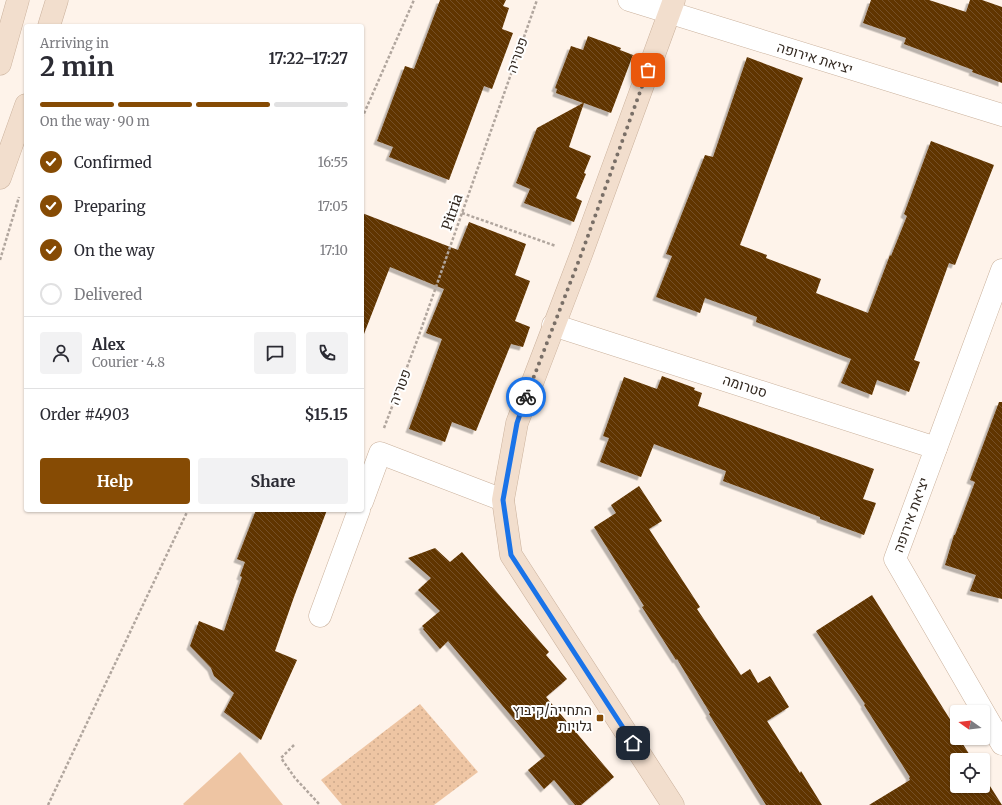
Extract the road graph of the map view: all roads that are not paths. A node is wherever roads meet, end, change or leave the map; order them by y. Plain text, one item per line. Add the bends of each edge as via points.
1 (18, 0) edge
2 (57, 0) edge
3 (629, 0) edge
4 (672, 6) edge
5 (50, 24) edge
6 (0, 64) edge
7 (24, 111) edge
8 (1002, 115) edge
9 (0, 178) edge
10 (1002, 270) edge
11 (553, 325) junction
12 (936, 448) junction
13 (364, 497) edge
14 (503, 500) junction
15 (358, 512) edge
16 (320, 616) dead end
17 (1002, 744) edge
18 (673, 805) edge

1 - 6 street
2 - 5 street
3 - 4 street, יציאת אירופה
4 - 8 street, יציאת אירופה
4 - 11 street
7 - 9 street
10 - 12 street, יציאת אירופה
11 - 12 street, סטרומה
11 - 14 street via 517,423
12 - 17 street, יציאת אירופה via 895,559
13 - 14 street via 380,454
14 - 18 street via 511,555
15 - 16 street

